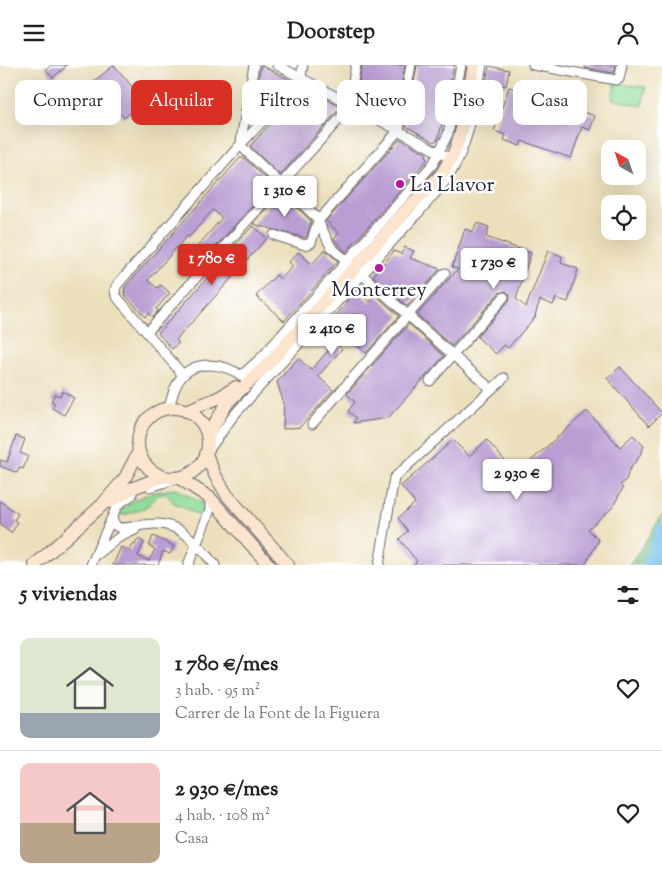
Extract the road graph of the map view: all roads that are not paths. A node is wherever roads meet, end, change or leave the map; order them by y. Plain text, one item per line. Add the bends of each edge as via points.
1 (254, 65) edge
2 (277, 65) edge
3 (303, 65) edge
4 (356, 65) edge
5 (411, 65) edge
6 (461, 65) edge
7 (467, 65) edge
8 (474, 65) edge
9 (482, 65) edge
10 (533, 65) edge
11 (622, 65) edge
12 (301, 77) junction
13 (354, 80) edge
14 (337, 97) edge
15 (337, 119) edge
16 (390, 125) edge
17 (399, 130) junction
18 (462, 143) junction
19 (241, 144) junction
20 (442, 154) junction
21 (280, 183) junction
22 (415, 206) junction
23 (318, 221) junction
24 (274, 235) dead end
25 (354, 269) junction
26 (445, 273) dead end
27 (504, 297) dead end
28 (408, 316) junction
29 (147, 332) junction
30 (453, 356) junction
31 (183, 375) junction
32 (247, 378) junction
33 (504, 378) dead end
34 (430, 381) dead end
35 (491, 389) junction
36 (168, 409) junction
37 (186, 411) junction
38 (312, 423) dead end
39 (207, 436) junction
40 (138, 451) junction
41 (206, 454) junction
42 (162, 477) junction
43 (179, 478) junction
44 (210, 498) junction
45 (102, 505) junction
46 (112, 519) junction
47 (146, 525) junction
48 (196, 544) junction
49 (95, 556) junction
50 (35, 565) edge
51 (91, 565) edge
52 (188, 565) edge
53 (215, 565) edge
54 (269, 565) edge
55 (288, 565) edge
56 (379, 565) edge

1 - 19 street
2 - 12 street
3 - 12 street
4 - 13 street
5 - 17 street
6 - 20 street
7 - 20 main road via 456,127
8 - 18 main road
9 - 18 street
10 - 11 street via 616,80
12 - 14 street
12 - 19 street
15 - 21 street
16 - 17 street
17 - 20 street
17 - 23 street
18 - 20 street via 450,153
18 - 22 main road
19 - 21 street
19 - 29 street via 117,285 116,296
20 - 22 main road
20 - 25 street
21 - 23 street
21 - 29 street
22 - 25 main road
23 - 24 street via 313,240 308,245
23 - 25 street via 327,242
25 - 28 street
25 - 32 main road via 273,359
25 - 41 street
26 - 28 street
27 - 30 street
28 - 30 street
28 - 38 street
29 - 31 street
30 - 34 street
30 - 35 street
31 - 32 street via 211,364
31 - 36 street
32 - 37 main road via 218,398
32 - 39 main road
33 - 35 street
35 - 56 street via 394,478
36 - 37 main road
36 - 40 main road via 154,414 143,426
37 - 39 main road via 203,425
39 - 41 main road
40 - 42 main road via 147,467
40 - 45 main road via 125,477
41 - 43 main road via 196,469
41 - 55 main road via 227,495
42 - 43 main road
42 - 45 main road
43 - 44 main road
43 - 46 street via 127,498 116,508
44 - 48 street via 210,509
44 - 54 main road
45 - 50 main road
46 - 47 street via 120,528
46 - 49 street
47 - 48 street via 177,528
47 - 49 street via 118,538
48 - 52 street
48 - 53 street
49 - 51 street

